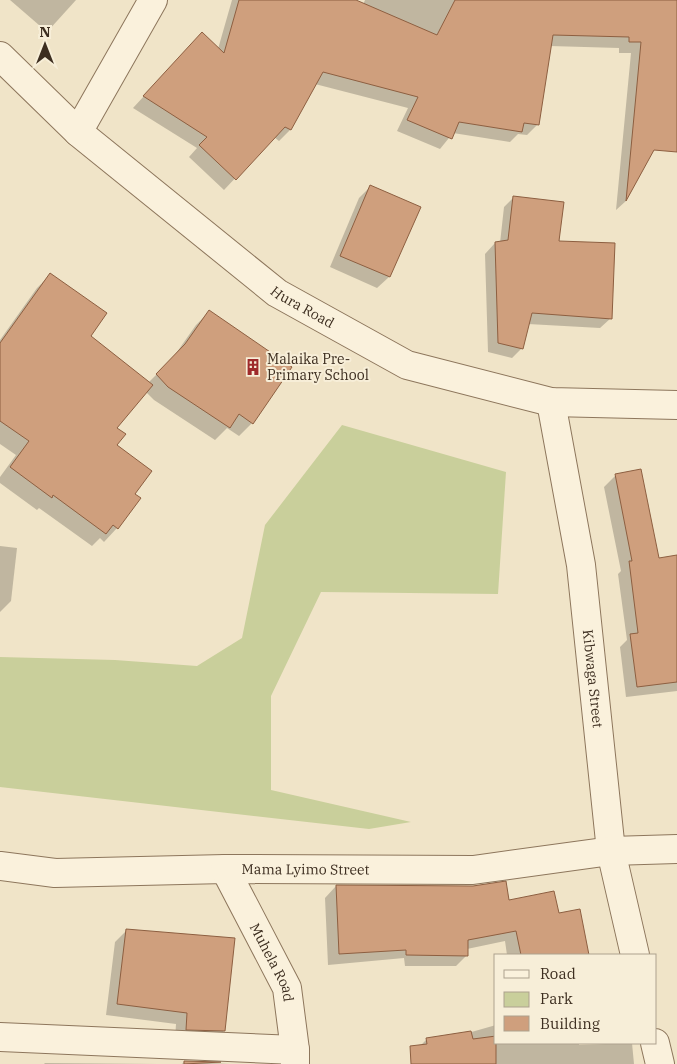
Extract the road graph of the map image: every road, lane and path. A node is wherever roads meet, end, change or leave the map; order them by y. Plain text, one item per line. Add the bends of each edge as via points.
1 (153, 0) edge
2 (0, 56) edge
3 (78, 132) junction
4 (551, 402) junction
5 (677, 405) edge
6 (677, 849) edge
7 (611, 851) junction
8 (0, 866) edge
9 (225, 869) junction
10 (635, 954) edge
11 (0, 1036) edge
12 (655, 1044) edge
13 (295, 1057) edge
14 (660, 1064) edge

1 - 3 street
2 - 3 street, Hura Road
3 - 4 street, Hura Road via 277,293 407,365
4 - 5 street, Hura Road
4 - 7 street, Kibwaga Street via 581,565
6 - 7 street, Mama Lyimo Street
7 - 9 street, Mama Lyimo Street via 473,870
7 - 10 street, Kibwaga Street
8 - 9 street, Mama Lyimo Street via 55,873
9 - 13 street, Muhela Road via 287,988
11 - 13 street
12 - 14 street

